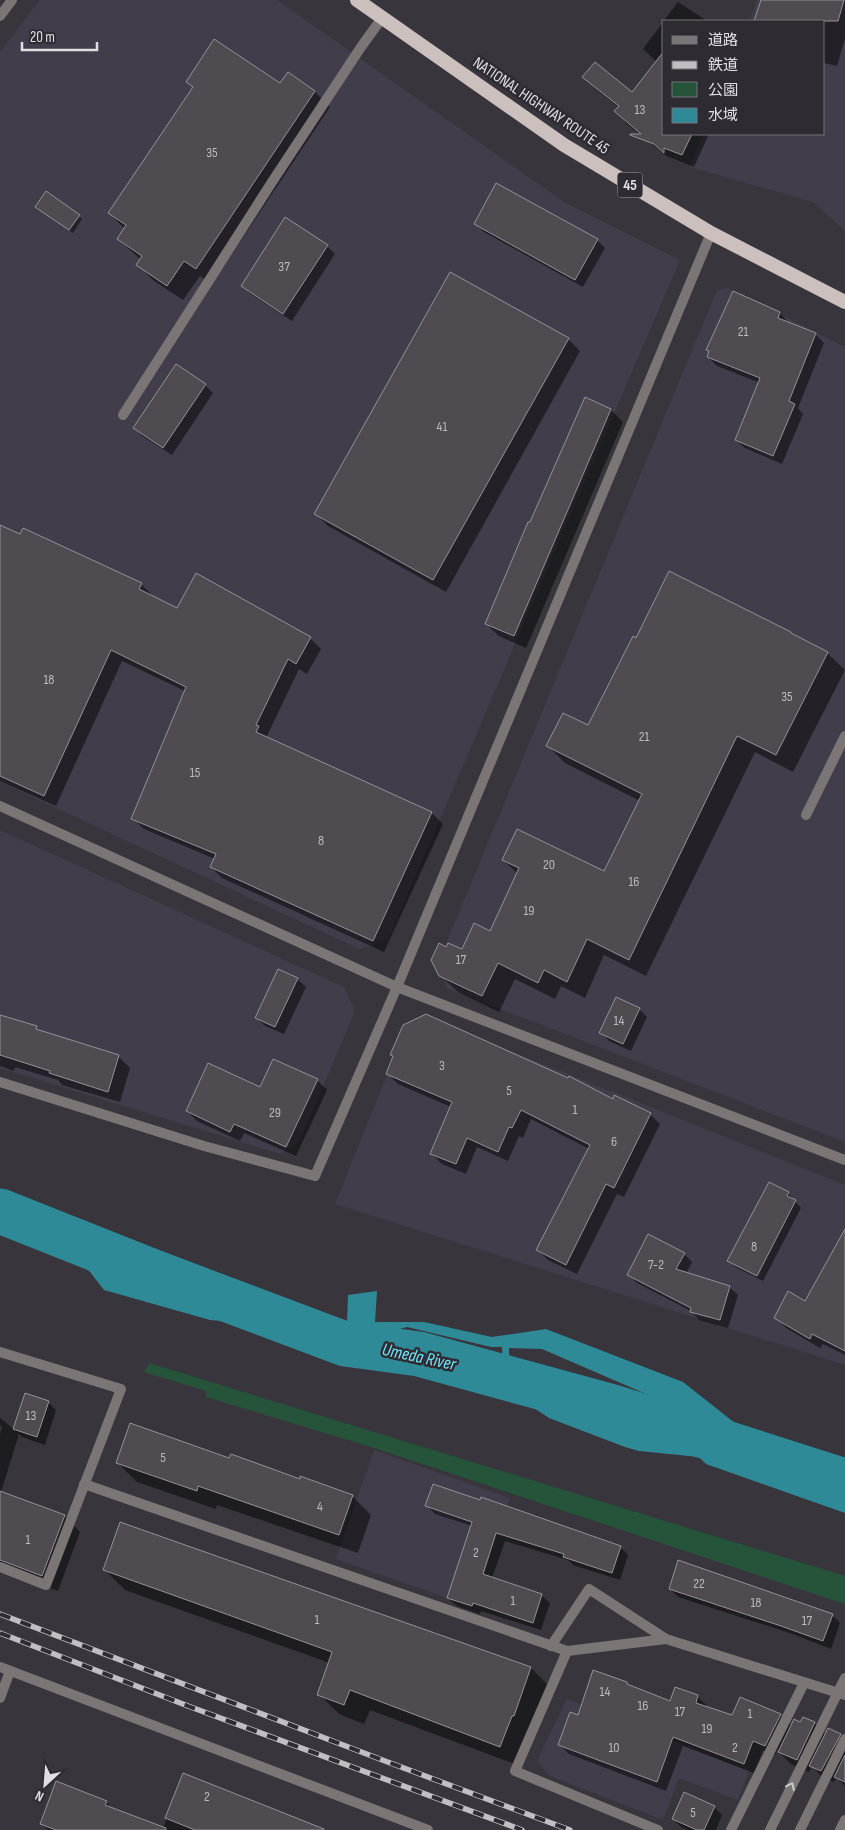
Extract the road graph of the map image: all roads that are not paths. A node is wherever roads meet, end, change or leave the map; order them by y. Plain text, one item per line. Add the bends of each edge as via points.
1 (12, 0) edge
2 (357, 0) edge
3 (0, 16) edge
4 (382, 18) junction
5 (711, 233) junction
6 (845, 302) edge
7 (122, 415) dead end
8 (845, 736) edge
9 (0, 806) edge
10 (806, 815) dead end
11 (397, 987) junction
12 (0, 1082) edge
13 (845, 1160) edge
14 (0, 1352) edge
15 (84, 1484) junction
16 (0, 1567) edge
17 (666, 1638) junction
18 (551, 1646) junction
19 (567, 1651) junction
20 (0, 1668) edge
21 (10, 1671) junction
22 (845, 1678) edge
23 (804, 1683) junction
24 (845, 1695) edge
25 (0, 1698) edge
26 (845, 1739) edge
27 (845, 1820) edge
28 (428, 1830) edge
29 (658, 1830) edge
30 (731, 1830) edge
31 (770, 1830) edge
32 (800, 1830) edge
33 (840, 1830) edge

1 - 3 street
2 - 4 highway, NATIONAL HIGHWAY ROUTE 45 / 45
4 - 5 highway, NATIONAL HIGHWAY ROUTE 45 / 45 via 564,145
4 - 7 street
5 - 6 highway, NATIONAL HIGHWAY ROUTE 45 / 45
5 - 11 street
8 - 10 street
9 - 11 street
11 - 12 street via 315,1176 204,1146
11 - 13 street
14 - 15 street via 121,1389
15 - 16 street via 46,1585
15 - 18 street
17 - 18 street via 589,1589
17 - 19 street
17 - 23 street
18 - 19 street
19 - 29 street via 515,1771
20 - 21 street
21 - 25 street
21 - 28 street
31 -> 22 street
23 - 24 street
23 - 30 street
26 - 32 street
27 - 33 street

